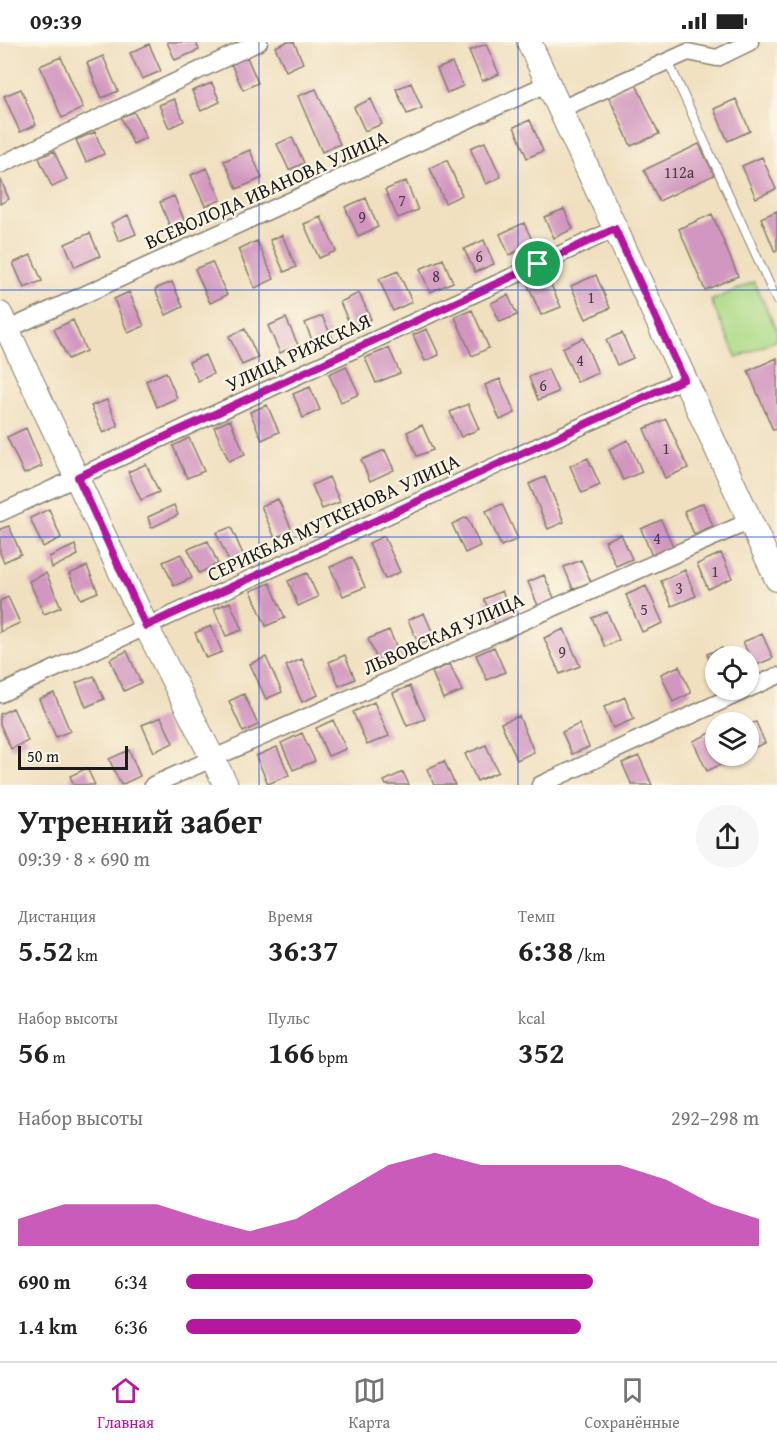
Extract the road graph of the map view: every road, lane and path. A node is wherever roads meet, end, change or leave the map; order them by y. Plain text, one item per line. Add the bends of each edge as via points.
1 (259, 42) edge
2 (529, 42) edge
3 (750, 42) edge
4 (685, 47) edge
5 (668, 61) junction
6 (549, 83) junction
7 (561, 109) junction
8 (0, 165) edge
9 (615, 229) junction
10 (777, 301) edge
11 (2, 325) edge
12 (684, 379) junction
13 (78, 477) junction
14 (0, 513) edge
15 (750, 521) junction
16 (777, 579) edge
17 (146, 626) junction
18 (777, 676) edge
19 (759, 684) edge
20 (0, 694) edge
21 (723, 700) edge
22 (213, 757) junction
23 (153, 785) edge
24 (226, 785) edge
25 (540, 785) edge

1 - 8 street
2 - 6 main road
3 - 4 street via 717,58
4 - 5 street
5 - 7 street
5 - 10 lane
6 - 7 main road
6 - 11 street, ВСЕВОЛОДА ИВАНОВА УЛИЦА
7 - 9 main road
9 - 12 main road
9 - 13 street, УЛИЦА РИЖСКАЯ
11 - 13 main road
12 - 15 main road
12 - 17 street, СЕРИКБАЯ МУТКЕНОВА УЛИЦА
13 - 14 street, УЛИЦА РИЖСКАЯ
13 - 17 main road
15 - 16 main road
15 - 22 street, ЛЬВОВСКАЯ УЛИЦА
17 - 20 street, СЕРИКБАЯ МУТКЕНОВА УЛИЦА
17 - 22 main road
18 - 19 street
21 - 25 street
22 - 23 street, ЛЬВОВСКАЯ УЛИЦА
22 - 24 main road

